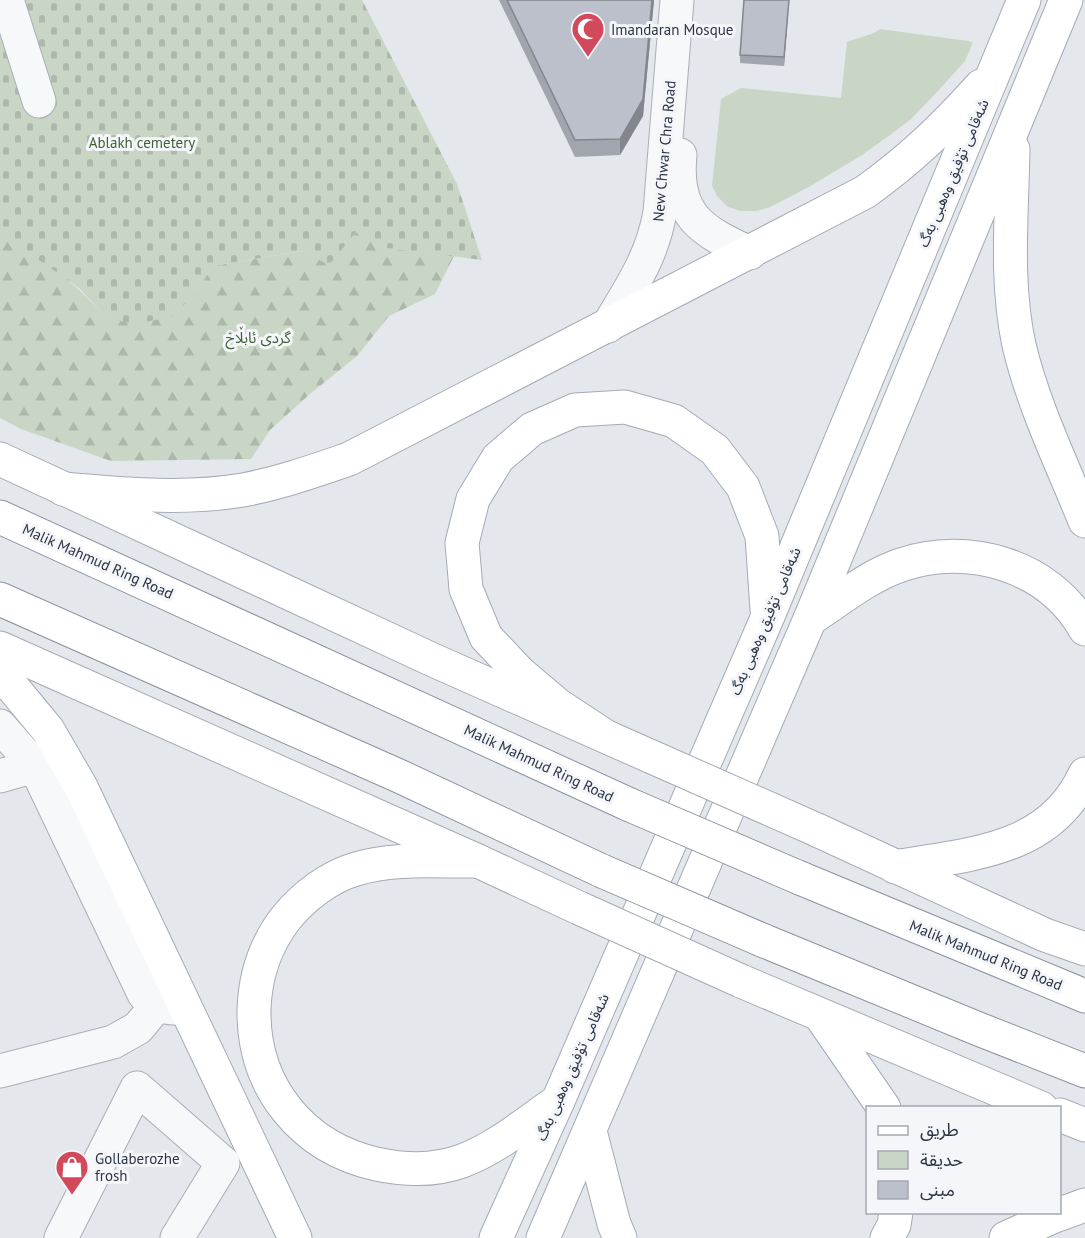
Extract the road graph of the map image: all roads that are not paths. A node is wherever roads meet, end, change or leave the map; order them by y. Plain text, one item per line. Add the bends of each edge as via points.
1 (7, 0) edge
2 (677, 0) edge
3 (697, 0) edge
4 (1024, 0) edge
5 (1066, 0) edge
6 (998, 67) junction
7 (39, 102) dead end
8 (1013, 130) junction
9 (750, 253) junction
10 (608, 326) junction
11 (0, 459) edge
12 (63, 489) junction
13 (0, 517) edge
14 (1085, 521) edge
15 (0, 599) edge
16 (768, 616) junction
17 (810, 619) junction
18 (1085, 629) edge
19 (0, 648) edge
20 (0, 672) edge
21 (0, 726) edge
22 (605, 736) junction
23 (35, 766) junction
24 (1085, 774) edge
25 (0, 776) edge
26 (478, 861) junction
27 (895, 867) junction
28 (1085, 949) edge
29 (1085, 996) edge
30 (171, 1006) junction
31 (820, 1015) junction
32 (0, 1071) edge
33 (1085, 1071) edge
34 (558, 1101) junction
35 (883, 1106) edge
36 (1039, 1106) edge
37 (1061, 1116) edge
38 (1085, 1125) edge
39 (590, 1131) junction
40 (1085, 1205) edge
41 (896, 1214) edge
42 (1060, 1214) edge
43 (1061, 1214) edge
44 (61, 1238) edge
45 (177, 1238) edge
46 (295, 1238) edge
47 (496, 1238) edge
48 (543, 1238) edge
49 (620, 1238) edge
50 (887, 1238) edge
51 (1006, 1238) edge

1 - 7 street
2 - 10 street, New Chwar Chra Road via 657,232 642,269
3 - 9 street, New Chwar Chra Road via 679,167 680,191 690,213 705,230
4 - 6 main road, شەقامی تۆفیق وەهبی بەگ
5 - 8 main road
6 - 9 main road via 929,142 898,168 865,192
6 - 16 main road, شەقامی تۆفیق وەهبی بەگ
8 - 14 main road via 1011,285 1019,345
8 - 17 main road
9 - 10 main road
10 - 12 main road via 350,459 297,478 243,490 187,496
11 - 12 main road
12 - 22 main road
13 - 29 main road, Malik Mahmud Ring Road, bridge via 630,805
15 - 33 main road, bridge via 602,871
16 - 22 main road via 762,536 743,487 715,450 674,421 625,407 575,410 532,429 498,458 473,499 462,543 466,589 486,637 519,672 558,705
16 - 34 main road, شەقامی تۆفیق وەهبی بەگ
17 - 18 main road via 899,565 935,556 971,555 1007,564 1039,580 1067,604
17 - 39 main road
19 - 26 main road
20 - 30 main road via 28,703 81,787
21 - 23 street
22 - 27 main road, bridge
23 - 25 street
23 - 30 street via 140,986 150,1000
24 - 27 main road via 1066,805 1024,838 1000,848
26 - 31 main road, bridge
26 - 34 main road via 388,862 355,869 324,883 297,904 275,932 260,962 254,1032 262,1068 279,1100 303,1127 332,1148 389,1167 437,1167 460,1161 482,1152
27 - 28 main road
30 - 32 street via 113,1042
30 - 46 main road
31 - 35 main road
31 - 36 main road
34 - 47 main road, شەقامی تۆفیق وەهبی بەگ
37 - 38 main road
39 - 48 main road
39 - 49 main road
40 - 43 main road
41 - 50 main road
42 - 51 main road
44 - 45 street via 137,1088 223,1163

